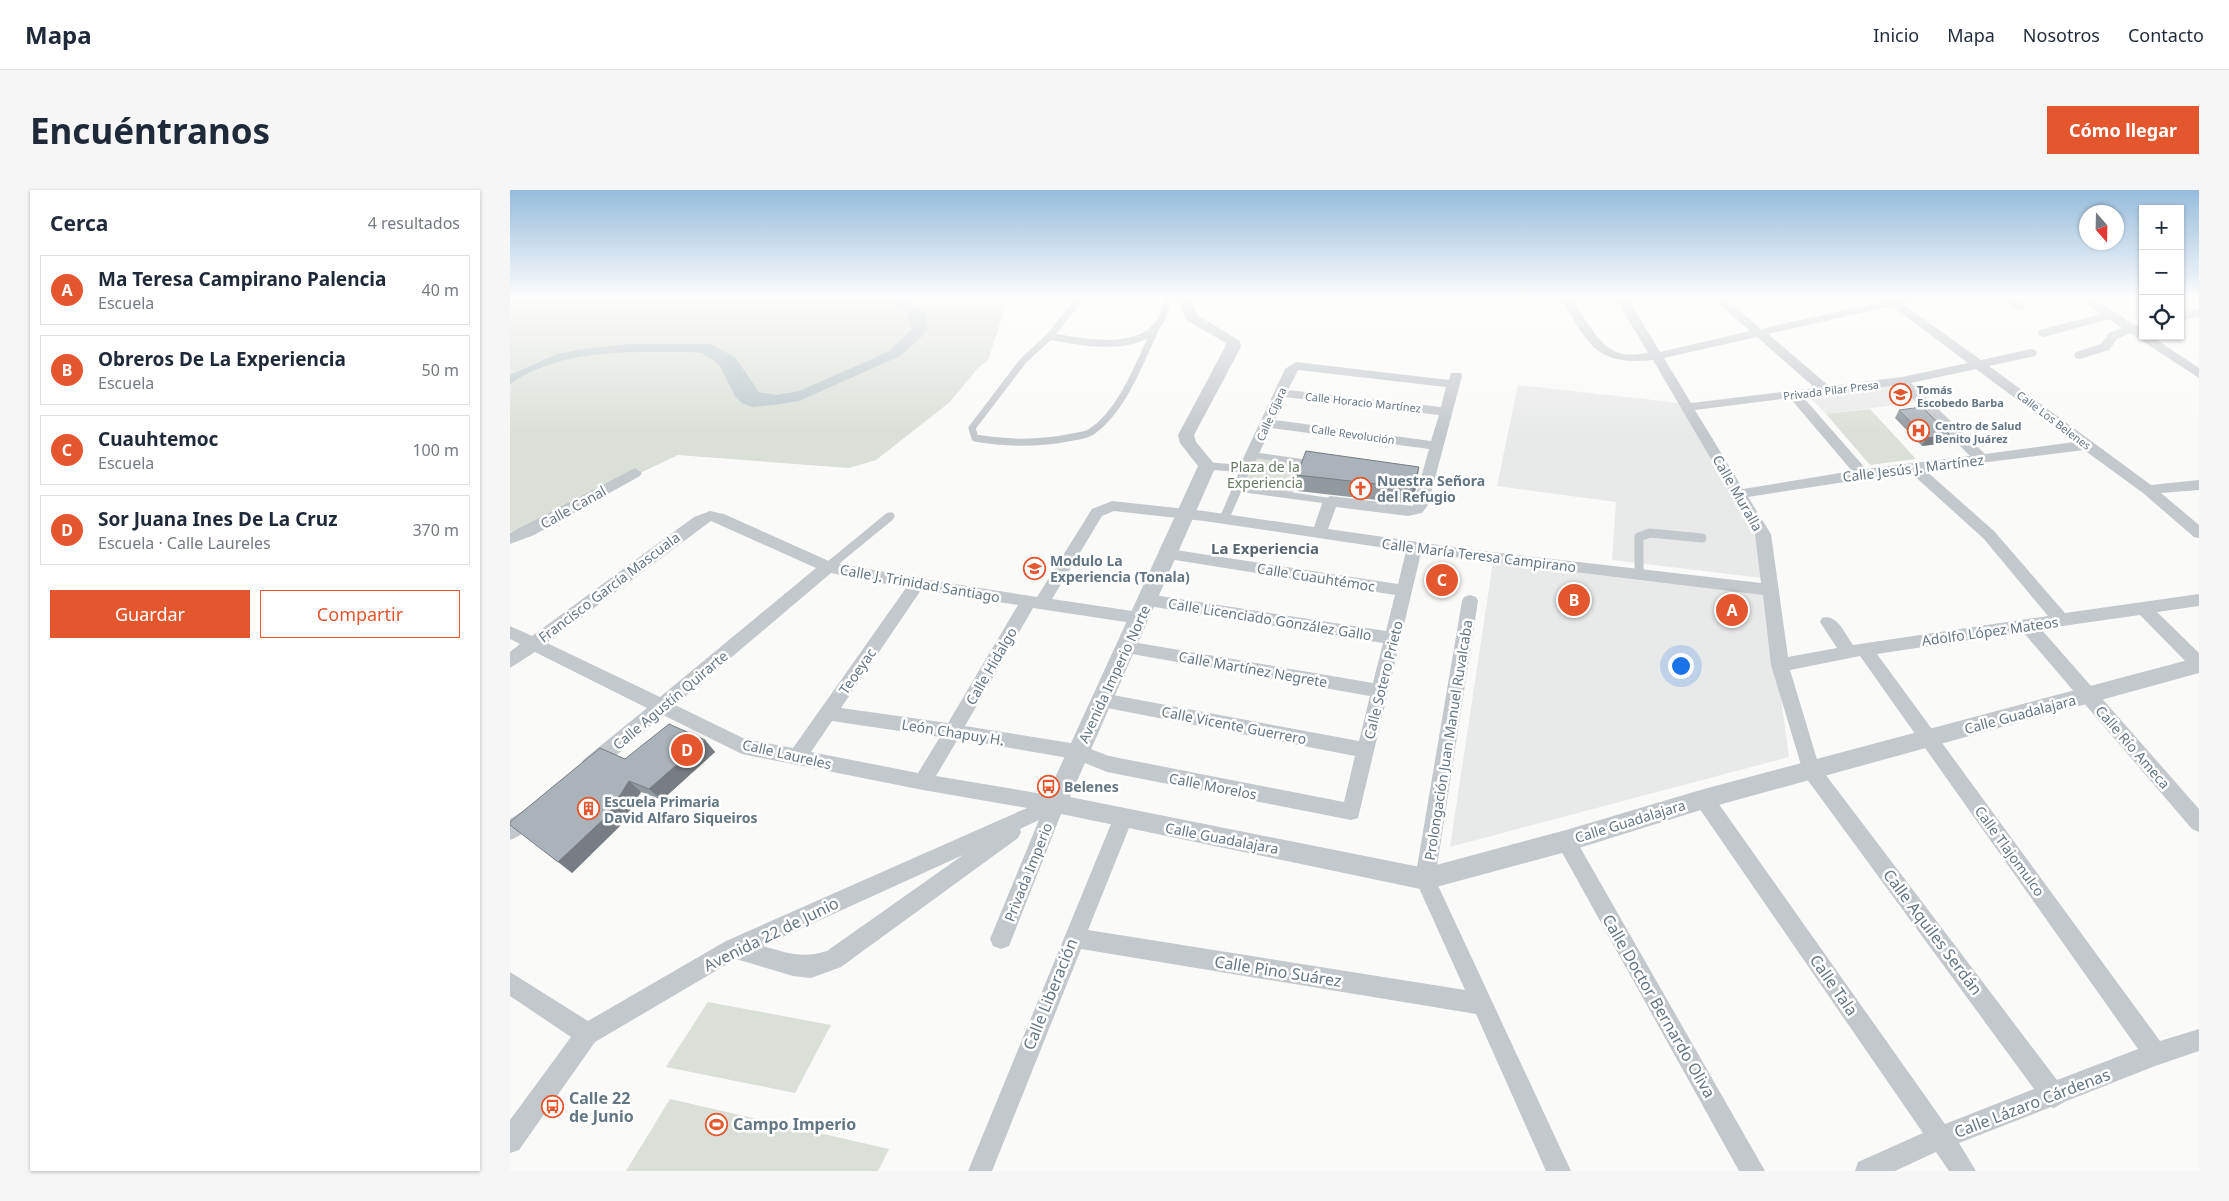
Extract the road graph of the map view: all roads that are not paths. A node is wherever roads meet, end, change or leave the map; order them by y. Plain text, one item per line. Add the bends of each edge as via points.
1 (1043, 343) edge
2 (1096, 343) edge
3 (1123, 343) edge
4 (1149, 343) edge
5 (1233, 343) edge
6 (1597, 343) edge
7 (1649, 343) edge
8 (1716, 343) edge
9 (1770, 343) edge
10 (1948, 343) edge
11 (2108, 343) edge
12 (2157, 343) edge
13 (2031, 353) dead end
14 (2080, 354) dead end
15 (1657, 356) junction
16 (1978, 365) junction
17 (2199, 374) edge
18 (1902, 381) junction
19 (1827, 391) junction
20 (1280, 393) junction
21 (1794, 395) junction
22 (1687, 407) junction
23 (1446, 412) junction
24 (1268, 423) junction
25 (1438, 446) junction
26 (2087, 446) junction
27 (1252, 455) junction
28 (1982, 459) junction
29 (1208, 466) junction
30 (1326, 466) edge
31 (1914, 468) junction
32 (1245, 470) junction
33 (635, 473) dead end
34 (1862, 474) junction
35 (2199, 485) edge
36 (1238, 488) junction
37 (2148, 490) junction
38 (1740, 494) junction
39 (1330, 500) junction
40 (1103, 508) joint
41 (1188, 514) junction
42 (710, 516) joint
43 (891, 516) dead end
44 (1224, 519) junction
45 (1319, 533) junction
46 (2199, 533) edge
47 (1702, 538) dead end
48 (510, 539) edge
49 (1415, 547) junction
50 (1169, 554) junction
51 (828, 567) junction
52 (1639, 574) junction
53 (917, 584) junction
54 (1770, 590) junction
55 (1404, 591) junction
56 (2199, 600) edge
57 (1470, 601) dead end
58 (1035, 603) junction
59 (1143, 609) junction
60 (2144, 609) junction
61 (2062, 621) junction
62 (1828, 622) dead end
63 (2028, 626) junction
64 (510, 632) edge
65 (1393, 638) junction
66 (535, 643) junction
67 (1126, 647) junction
68 (1857, 650) junction
69 (510, 661) edge
70 (1780, 665) junction
71 (2199, 665) edge
72 (1380, 691) junction
73 (2088, 696) junction
74 (1102, 700) junction
75 (663, 706) junction
76 (828, 713) junction
77 (953, 731) junction
78 (1929, 738) junction
79 (1366, 750) junction
80 (1077, 752) junction
81 (797, 757) junction
82 (1811, 769) junction
83 (579, 775) edge
84 (924, 782) junction
85 (1704, 799) junction
86 (541, 806) edge
87 (1048, 807) junction
88 (1351, 812) joint
89 (1123, 818) junction
90 (2199, 823) edge
91 (510, 831) edge
92 (1566, 841) junction
93 (1425, 879) junction
94 (1073, 938) junction
95 (1001, 939) dead end
96 (734, 948) junction
97 (510, 983) edge
98 (1482, 1004) junction
99 (587, 1034) junction
100 (2199, 1040) edge
101 (2155, 1054) junction
102 (2054, 1096) junction
103 (1940, 1138) junction
104 (510, 1142) edge
105 (980, 1171) edge
106 (1558, 1171) edge
107 (1753, 1171) edge
108 (1868, 1171) edge
109 (1964, 1171) edge

1 - 4 lane via 1023,361 972,428 975,438 1012,445 1058,442 1091,432 1129,384
2 - 3 lane
5 - 29 street via 1186,436 1188,443
6 - 15 street via 1617,357
7 - 15 street, Calle Muralla
8 - 15 street
9 - 19 street
10 - 16 street, Calle Los Belenes
11 - 14 street via 2105,347
12 - 17 street
13 - 16 street, Privada Pilar Presa
15 - 22 street, Calle Muralla
16 - 18 street, Privada Pilar Presa
16 - 26 street, Calle Los Belenes
18 - 19 street, Privada Pilar Presa
18 - 28 street
19 - 21 street, Privada Pilar Presa
20 - 23 street, Calle Horacio Martínez
20 - 23 street, Calle Cíjara via 1296,366 1454,380
20 - 24 street, Calle Cíjara
21 - 22 street, Privada Pilar Presa
21 - 34 street
22 - 38 street, Calle Muralla
23 - 25 street
24 - 25 street, Calle Revolución
24 - 27 street, Calle Cíjara
25 - 39 street via 1424,480 1422,505 1417,510
26 - 28 street, Calle Jesús J. Martínez
26 - 37 street, Calle Los Belenes
27 - 30 street
27 - 32 street, Calle Cíjara
28 - 31 street, Calle Jesús J. Martínez
29 - 32 street
29 - 41 street, Avenida Imperio Norte
31 - 34 street, Calle Jesús J. Martínez
31 - 61 street via 1989,535
32 - 36 street, Calle Cíjara
33 - 48 street, Calle Canal
34 - 38 street, Calle Jesús J. Martínez
35 - 37 street
36 - 39 street
36 - 44 street, Calle Cíjara
37 - 46 street, Calle Los Belenes
38 - 54 street, Calle Muralla via 1763,534
39 - 45 street
40 - 41 street, Calle María Teresa Campirano via 1112,506
40 - 58 street, Calle Hidalgo
41 - 44 street, Calle María Teresa Campirano
41 - 50 street, Avenida Imperio Norte
42 - 51 street, Calle J. Trinidad Santiago
42 - 66 street, Francisco García Mascuala
43 - 51 lane
44 - 45 street, Calle María Teresa Campirano
45 - 49 street, Calle María Teresa Campirano
47 - 52 lane via 1650,533 1639,537
49 - 52 street, Calle María Teresa Campirano
49 - 55 street, Calle Sotero Prieto
50 - 55 street, Calle Cuauhtémoc
50 - 59 street, Avenida Imperio Norte
51 - 53 street, Calle J. Trinidad Santiago
51 - 75 street, Calle Agustín Quirarte
52 - 54 street, Calle María Teresa Campirano
53 - 58 street, Calle J. Trinidad Santiago
53 - 76 street, Teoeyac
54 - 70 street, Calle Muralla
55 - 65 street, Calle Sotero Prieto
56 - 60 street, Adolfo López Mateos
57 - 93 street, Prolongación Juan Manuel Ruvalcaba
58 - 59 street, Calle J. Trinidad Santiago
58 - 77 street, Calle Hidalgo
59 - 65 street, Calle Licenciado González Gallo
59 - 67 street, Avenida Imperio Norte
60 - 61 street, Adolfo López Mateos
60 - 71 street
61 - 63 street, Adolfo López Mateos
62 - 68 street, Calle Tlajomulco
63 - 68 street, Adolfo López Mateos
63 - 73 street, Calle Río Ameca
64 - 66 street, Calle Laureles
65 - 72 street, Calle Sotero Prieto
66 - 69 street, Francisco García Mascuala
66 - 75 street, Calle Laureles
67 - 72 street, Calle Martínez Negrete
67 - 74 street, Avenida Imperio Norte
68 - 70 street, Adolfo López Mateos
68 - 78 street, Calle Tlajomulco
70 - 82 street, Calle Muralla
71 - 73 street, Calle Guadalajara
72 - 79 street, Calle Sotero Prieto
73 - 78 street, Calle Guadalajara
73 - 90 street, Calle Río Ameca
74 - 79 street, Calle Vicente Guerrero
74 - 80 street, Avenida Imperio Norte
75 - 81 street, Calle Laureles via 742,746
75 - 83 street, Calle Agustín Quirarte
76 - 77 street, León Chapuy H.
76 - 81 street, Teoeyac
77 - 80 street, León Chapuy H.
77 - 84 street, Calle Hidalgo
78 - 82 street, Calle Guadalajara
78 - 101 street, Calle Tlajomulco
79 - 88 street, Calle Sotero Prieto
80 - 87 street, Avenida Imperio Norte
80 - 88 street, Calle Morelos via 1107,764
81 - 84 street, Calle Laureles
82 - 85 street, Calle Guadalajara
82 - 102 street, Calle Aquiles Serdán
84 - 87 street, Calle Laureles
85 - 92 street, Calle Guadalajara
85 - 103 street, Calle Tala
86 - 91 street
87 - 89 street, Calle Guadalajara
87 - 95 street, Privada Imperio
87 - 96 street, Avenida 22 de Junio
87 - 96 street via 833,960 811,968
89 - 93 street, Calle Guadalajara
89 - 94 street, Calle Liberación
92 - 93 street, Calle Guadalajara
92 - 107 street, Calle Doctor Bernardo Oliva
93 - 98 street
94 - 98 street, Calle Pino Suárez
94 - 105 street, Calle Liberación
96 - 99 street, Avenida 22 de Junio
97 - 99 street
98 - 106 street
99 - 104 street, Avenida 22 de Junio
100 - 101 street, Calle Lázaro Cárdenas
101 - 102 street, Calle Lázaro Cárdenas
102 - 103 street, Calle Lázaro Cárdenas
103 - 108 street, Calle Lázaro Cárdenas
103 - 109 street, Calle Tala

